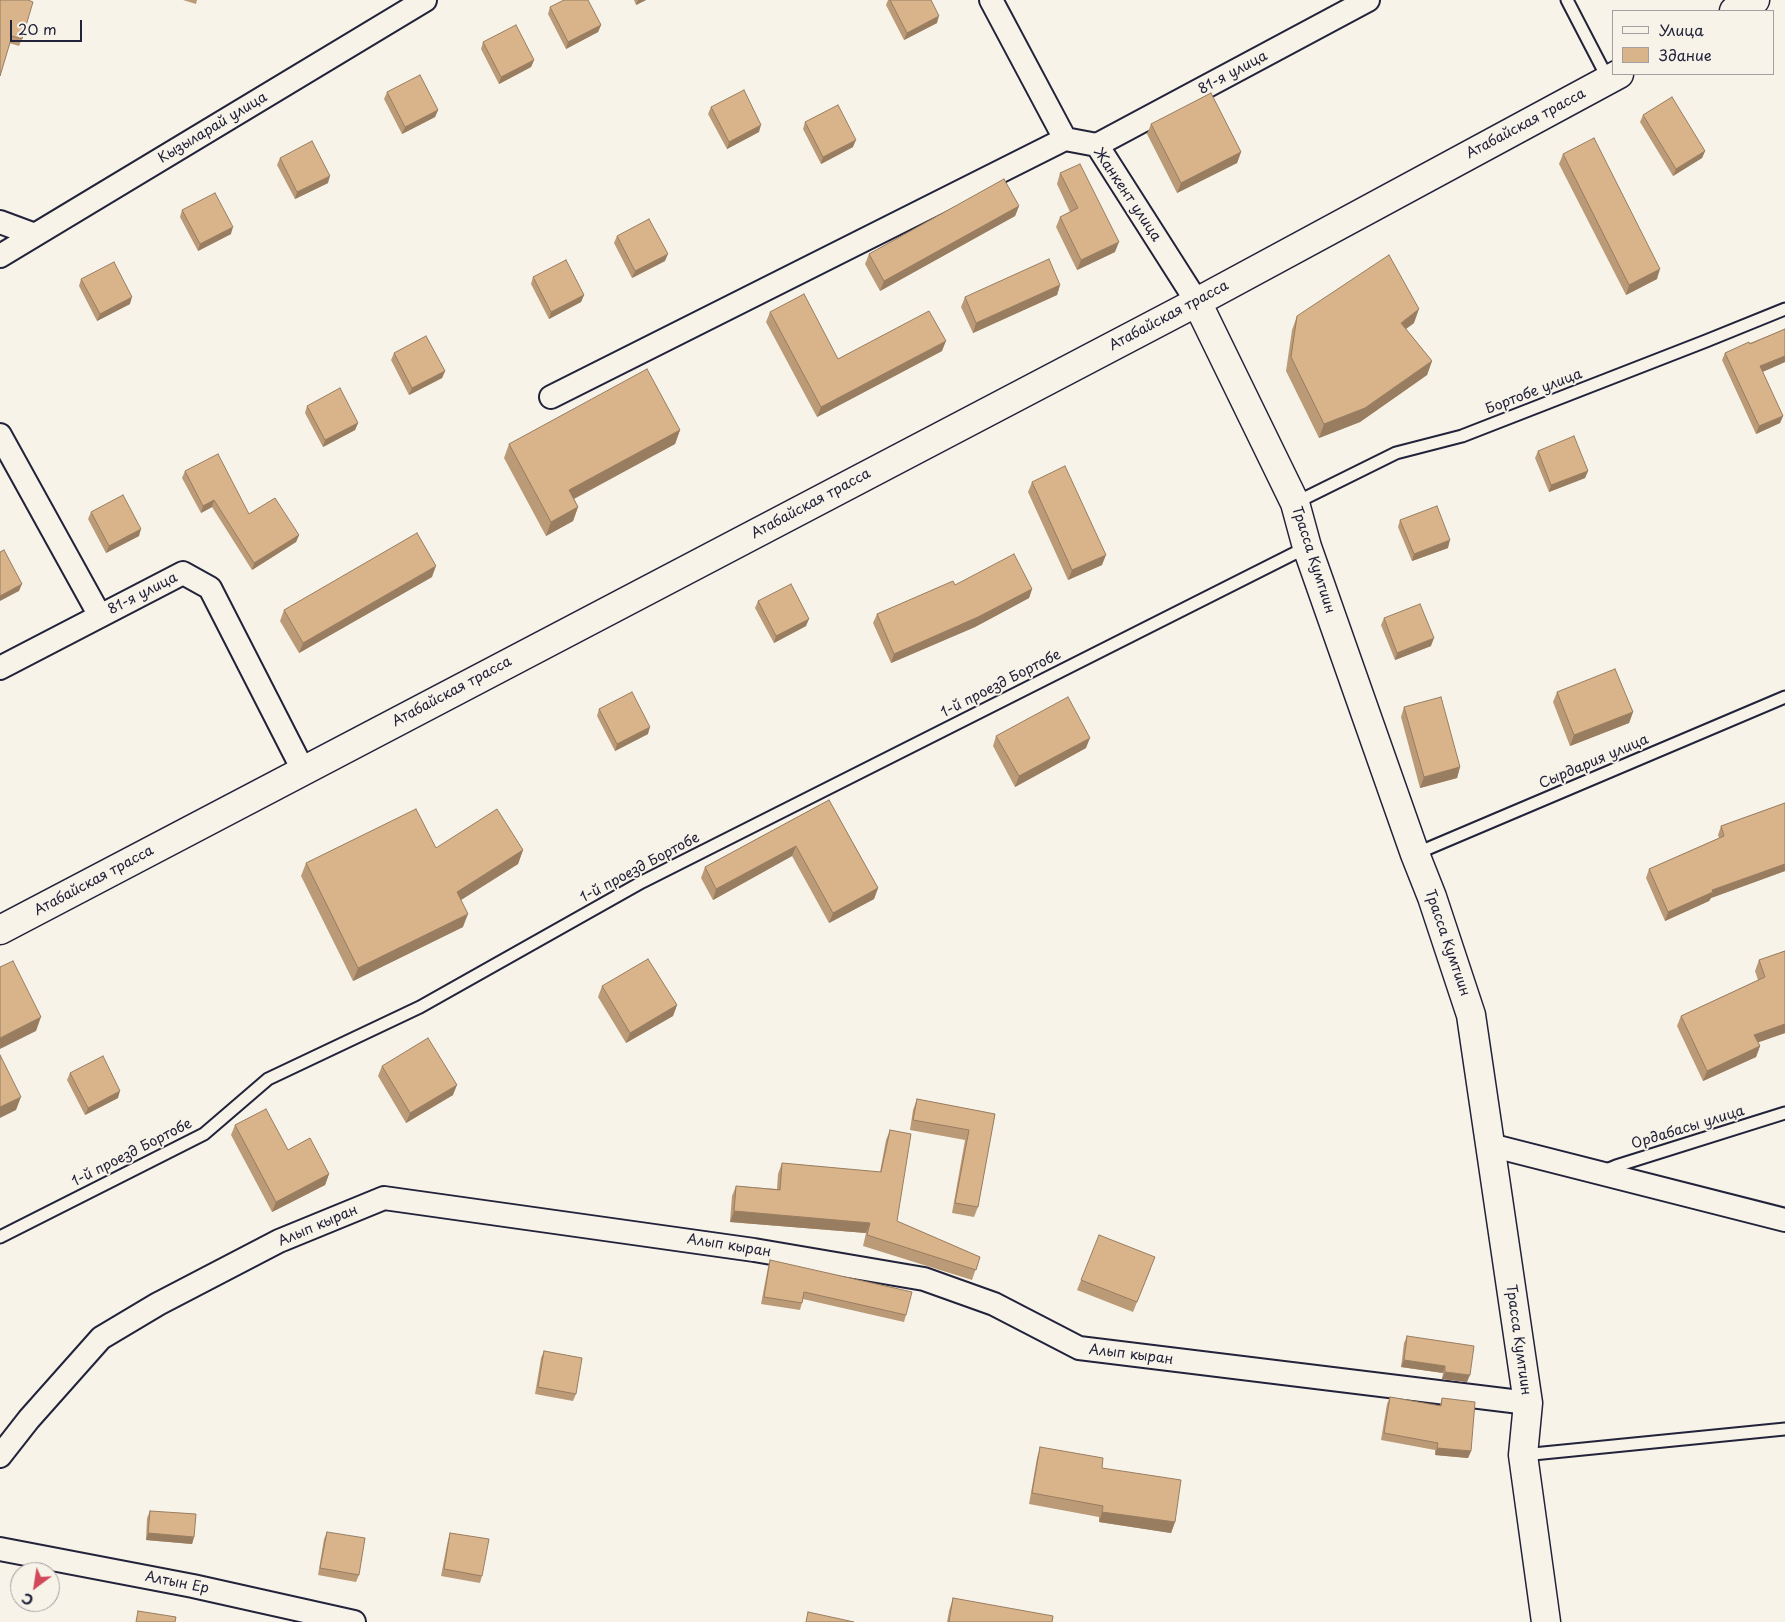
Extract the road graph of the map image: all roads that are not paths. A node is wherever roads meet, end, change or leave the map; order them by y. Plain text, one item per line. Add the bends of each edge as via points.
1 (425, 0) edge
2 (991, 0) edge
3 (1368, 0) edge
4 (1568, 0) edge
5 (1755, 0) edge
6 (1736, 10) edge
7 (1612, 74) edge
8 (1614, 77) edge
9 (1065, 139) junction
10 (1097, 145) junction
11 (0, 222) edge
12 (35, 235) junction
13 (0, 256) edge
14 (1197, 302) junction
15 (1785, 309) edge
16 (551, 396) dead end
17 (0, 435) edge
18 (1295, 503) junction
19 (1307, 547) junction
20 (100, 616) junction
21 (0, 668) edge
22 (1785, 697) edge
23 (303, 770) junction
24 (1415, 854) junction
25 (0, 930) edge
26 (1785, 1113) edge
27 (1490, 1145) junction
28 (1601, 1173) junction
29 (1785, 1220) edge
30 (0, 1237) edge
31 (1528, 1403) junction
32 (1785, 1429) edge
33 (1524, 1455) junction
34 (0, 1456) edge
35 (0, 1549) edge
36 (354, 1622) edge
37 (1546, 1622) edge

1 - 12 street, Кызыларай улица
2 - 9 street
3 - 10 street, 81-я улица
4 - 7 lane
5 - 6 main road
8 - 14 main road, Атабайская трасса
9 - 10 street, Жанкент улица
9 - 16 street
10 - 14 street, Жанкент улица
11 - 12 street
12 - 13 street, Кызыларай улица
14 - 18 main road, Трасса Кумтиин
14 - 23 main road, Атабайская трасса
15 - 18 lane, Бортобе улица via 1462,436 1396,453
17 - 20 street
18 - 19 main road, Трасса Кумтиин
19 - 24 main road, Трасса Кумтиин
19 - 30 lane, 1-й проезд Бортобе via 642,882 420,1007 268,1079 204,1134
20 - 21 street, 81-я улица
20 - 23 street, 81-я улица via 183,573 210,588
22 - 24 lane, Сырдария улица
23 - 25 main road, Атабайская трасса
24 - 27 main road, Трасса Кумтиин via 1471,1015
26 - 28 lane, Ордабасы улица
27 - 28 street
27 - 31 main road, Трасса Кумтиин
28 - 29 street
31 - 33 main road, Трасса Кумтиин
31 - 34 street, Алып кыран via 1079,1348 994,1304 924,1279 754,1250 384,1198 279,1241 158,1304 101,1338 28,1419
32 - 33 lane
33 - 37 main road, Трасса Кумтиин
35 - 36 street, Алтын Ер via 194,1586

